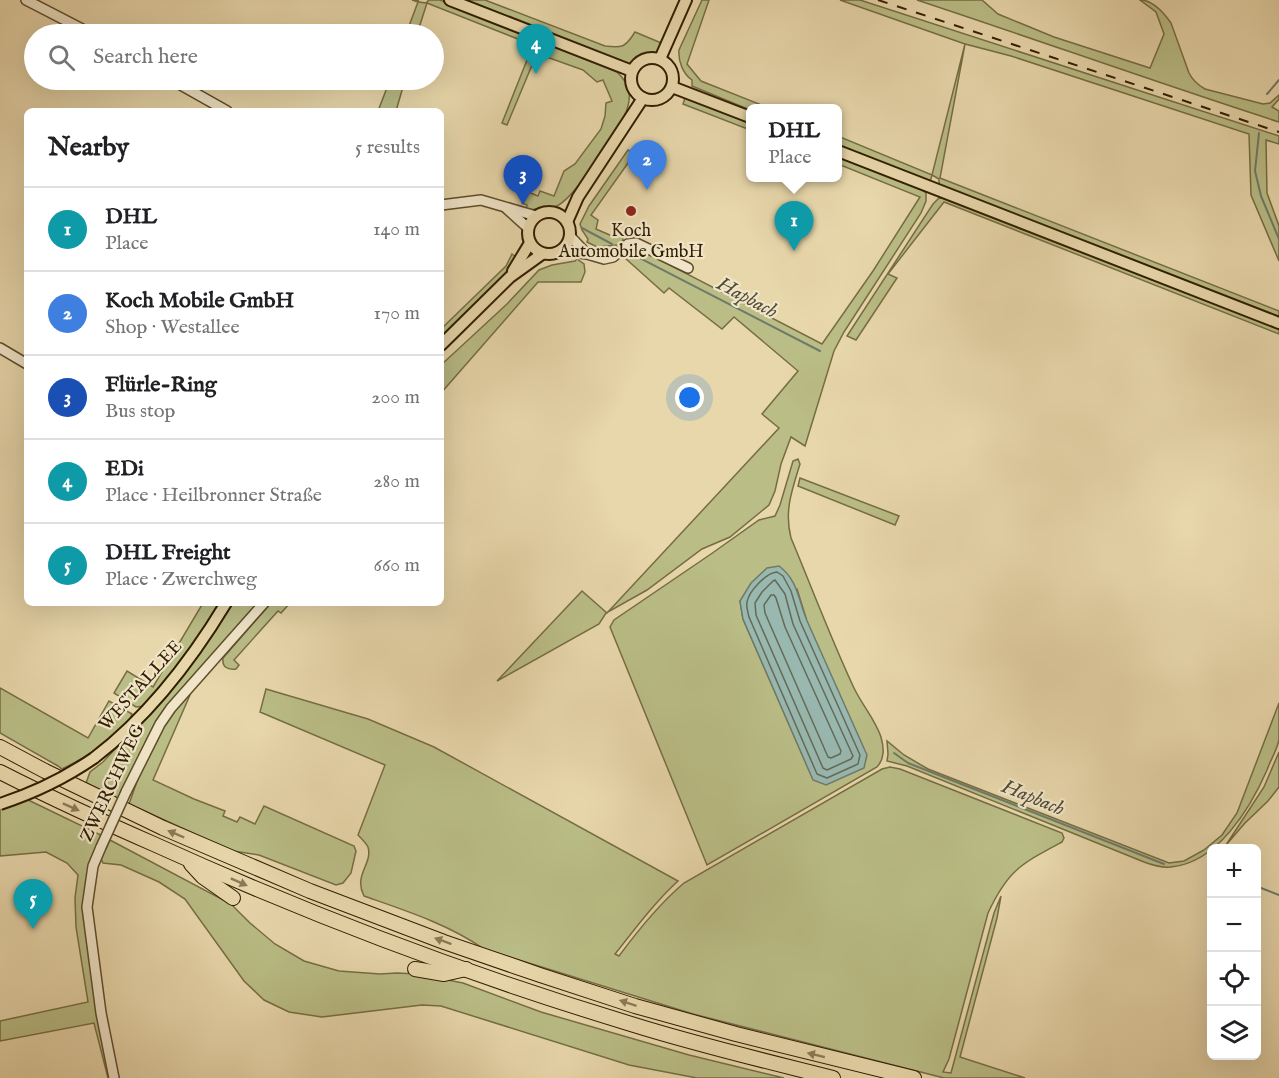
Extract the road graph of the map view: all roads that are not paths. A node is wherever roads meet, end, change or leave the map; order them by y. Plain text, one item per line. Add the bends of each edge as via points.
1 (27, 0) edge
2 (450, 0) edge
3 (686, 0) edge
4 (73, 24) edge
5 (660, 59) junction
6 (632, 71) junction
7 (672, 87) junction
8 (189, 90) edge
9 (642, 98) junction
10 (221, 108) edge
11 (746, 115) edge
12 (842, 153) edge
13 (578, 196) junction
14 (444, 205) edge
15 (506, 208) junction
16 (555, 213) junction
17 (536, 216) junction
18 (567, 222) junction
19 (528, 228) junction
20 (570, 236) junction
21 (530, 243) junction
22 (562, 250) junction
23 (542, 254) junction
24 (587, 254) junction
25 (688, 268) dead end
26 (510, 277) junction
27 (1279, 322) edge
28 (444, 342) edge
29 (0, 348) edge
30 (24, 362) edge
31 (224, 606) edge
32 (261, 606) edge
33 (0, 747) edge
34 (0, 772) edge
35 (0, 804) edge
36 (185, 858) junction
37 (233, 898) dead end
38 (415, 969) dead end
39 (466, 969) junction
40 (114, 1078) edge
41 (833, 1078) edge
42 (914, 1078) edge

1 - 4 street
2 - 6 main road
3 - 5 main road
5 - 6 main road via 644,59
5 - 7 main road via 672,70
6 - 9 main road via 632,87
7 - 9 main road via 660,99
7 - 11 main road
8 - 10 street
9 - 13 main road
12 - 27 main road
13 - 16 main road
13 - 18 main road
14 - 15 street via 481,200
15 - 17 street
15 - 19 street
16 - 17 main road
16 - 18 main road
17 - 19 main road
18 - 20 main road
19 - 21 main road
20 - 22 main road
20 - 24 street
21 - 23 main road
21 - 26 main road
22 - 23 main road
22 - 24 street
23 - 26 main road
24 - 25 street via 604,259 613,257 628,244 636,243
26 - 28 main road
29 - 30 street
31 - 35 main road, WESTALLEE, bridge via 171,683 116,742 49,786
32 - 40 street, ZWERCHWEG, bridge via 160,724 93,866 87,907
42 -> 33 highway via 635,1006 433,938 163,828
34 -> 36 highway
36 - 37 highway via 203,877
36 -> 39 highway
38 - 39 highway via 444,974
39 - 41 highway via 632,1024

